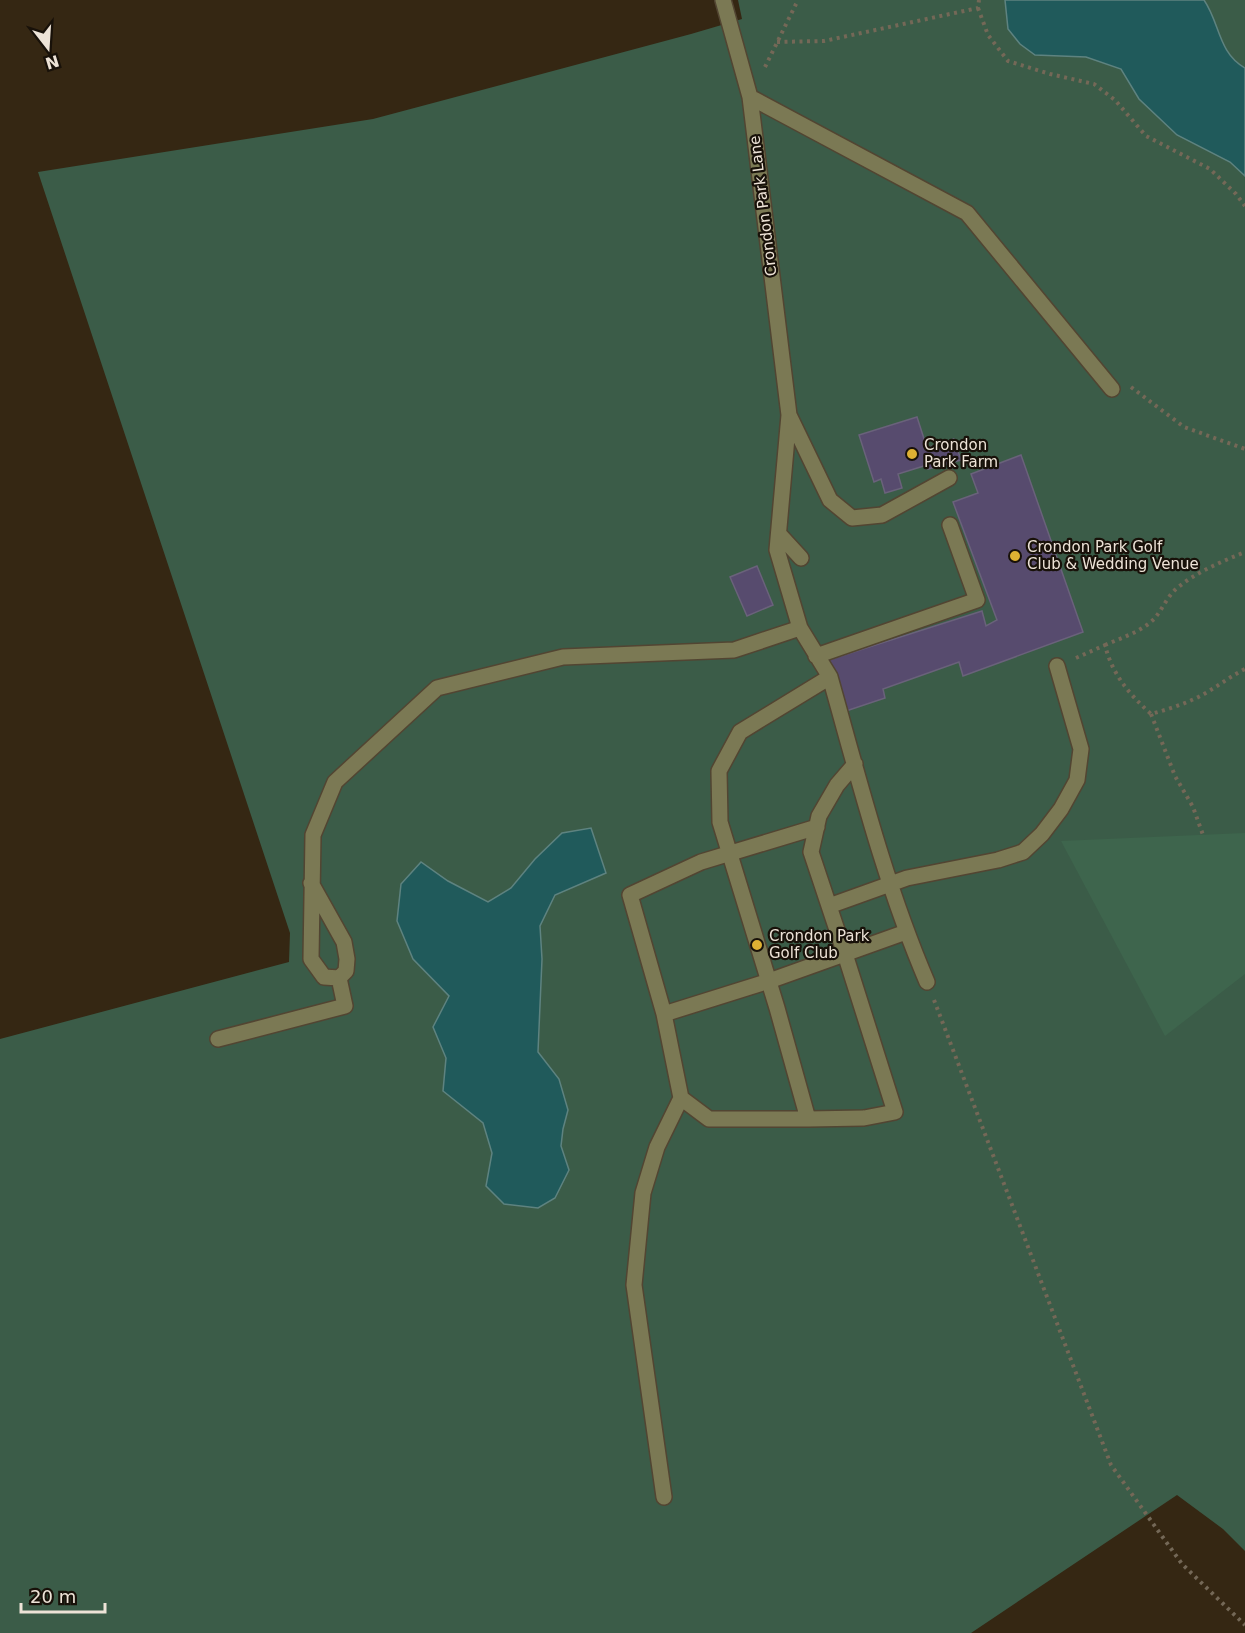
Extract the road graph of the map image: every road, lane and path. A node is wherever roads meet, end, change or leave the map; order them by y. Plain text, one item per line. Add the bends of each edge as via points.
1 (723, 0) edge
2 (798, 0) edge
3 (979, 0) edge
4 (978, 8) junction
5 (777, 42) junction
6 (750, 97) junction
7 (1245, 206) edge
8 (1112, 389) joint
9 (789, 415) junction
10 (1245, 449) edge
11 (948, 478) dead end
12 (950, 525) dead end
13 (778, 534) junction
14 (1245, 552) edge
15 (801, 558) dead end
16 (800, 628) junction
17 (1105, 645) junction
18 (816, 656) junction
19 (1057, 666) joint
20 (1245, 669) edge
21 (830, 677) junction
22 (1151, 714) junction
23 (855, 764) junction
24 (817, 827) junction
25 (1203, 835) dead end
26 (729, 853) junction
27 (311, 883) junction
28 (889, 883) junction
29 (829, 906) junction
30 (906, 932) junction
31 (845, 954) junction
32 (339, 978) junction
33 (769, 981) junction
34 (927, 982) joint
35 (664, 1014) junction
36 (218, 1040) dead end
37 (681, 1098) junction
38 (808, 1119) junction
39 (664, 1497) dead end
40 (1245, 1625) edge

1 - 6 lane, Crondon Park Lane
2 - 5 path
3 - 4 path
4 - 5 path via 824,41
4 - 7 path via 988,35 1008,61 1094,84 1115,100 1146,136 1210,169
5 - 6 path
6 - 8 lane via 967,213
6 - 9 lane, Crondon Park Lane
8 - 10 path via 1124,384 1137,389 1184,427
9 - 11 lane via 830,500 852,518 882,515
9 - 13 lane
12 - 18 lane via 977,600
13 - 15 lane
13 - 16 lane via 777,550
14 - 17 path via 1192,577 1174,591 1153,620
16 - 18 lane
16 - 27 lane via 734,650 563,657 437,688 335,782 313,835
17 - 19 path
17 - 22 path via 1120,682
18 - 21 lane
19 - 28 lane via 1081,749 1077,780 1042,834 1023,852
20 - 22 path via 1206,693
21 - 23 lane
21 - 26 lane via 740,732 720,771 720,822
22 - 25 path
23 - 24 lane via 837,785
23 - 28 lane
24 - 26 lane
24 - 29 lane via 811,852
26 - 33 lane
26 - 35 lane via 630,895
27 - 32 lane via 344,942 346,971
27 - 32 lane via 311,959 324,977
28 - 29 lane
28 - 30 lane
29 - 31 lane
30 - 31 lane
30 - 34 lane
31 - 33 lane
31 - 38 lane via 895,1113
32 - 36 lane via 345,1006
33 - 35 lane
33 - 38 lane
34 - 40 path via 1111,1465 1182,1564
35 - 37 lane
37 - 38 lane via 709,1119
37 - 39 lane via 657,1147 643,1193 634,1285

